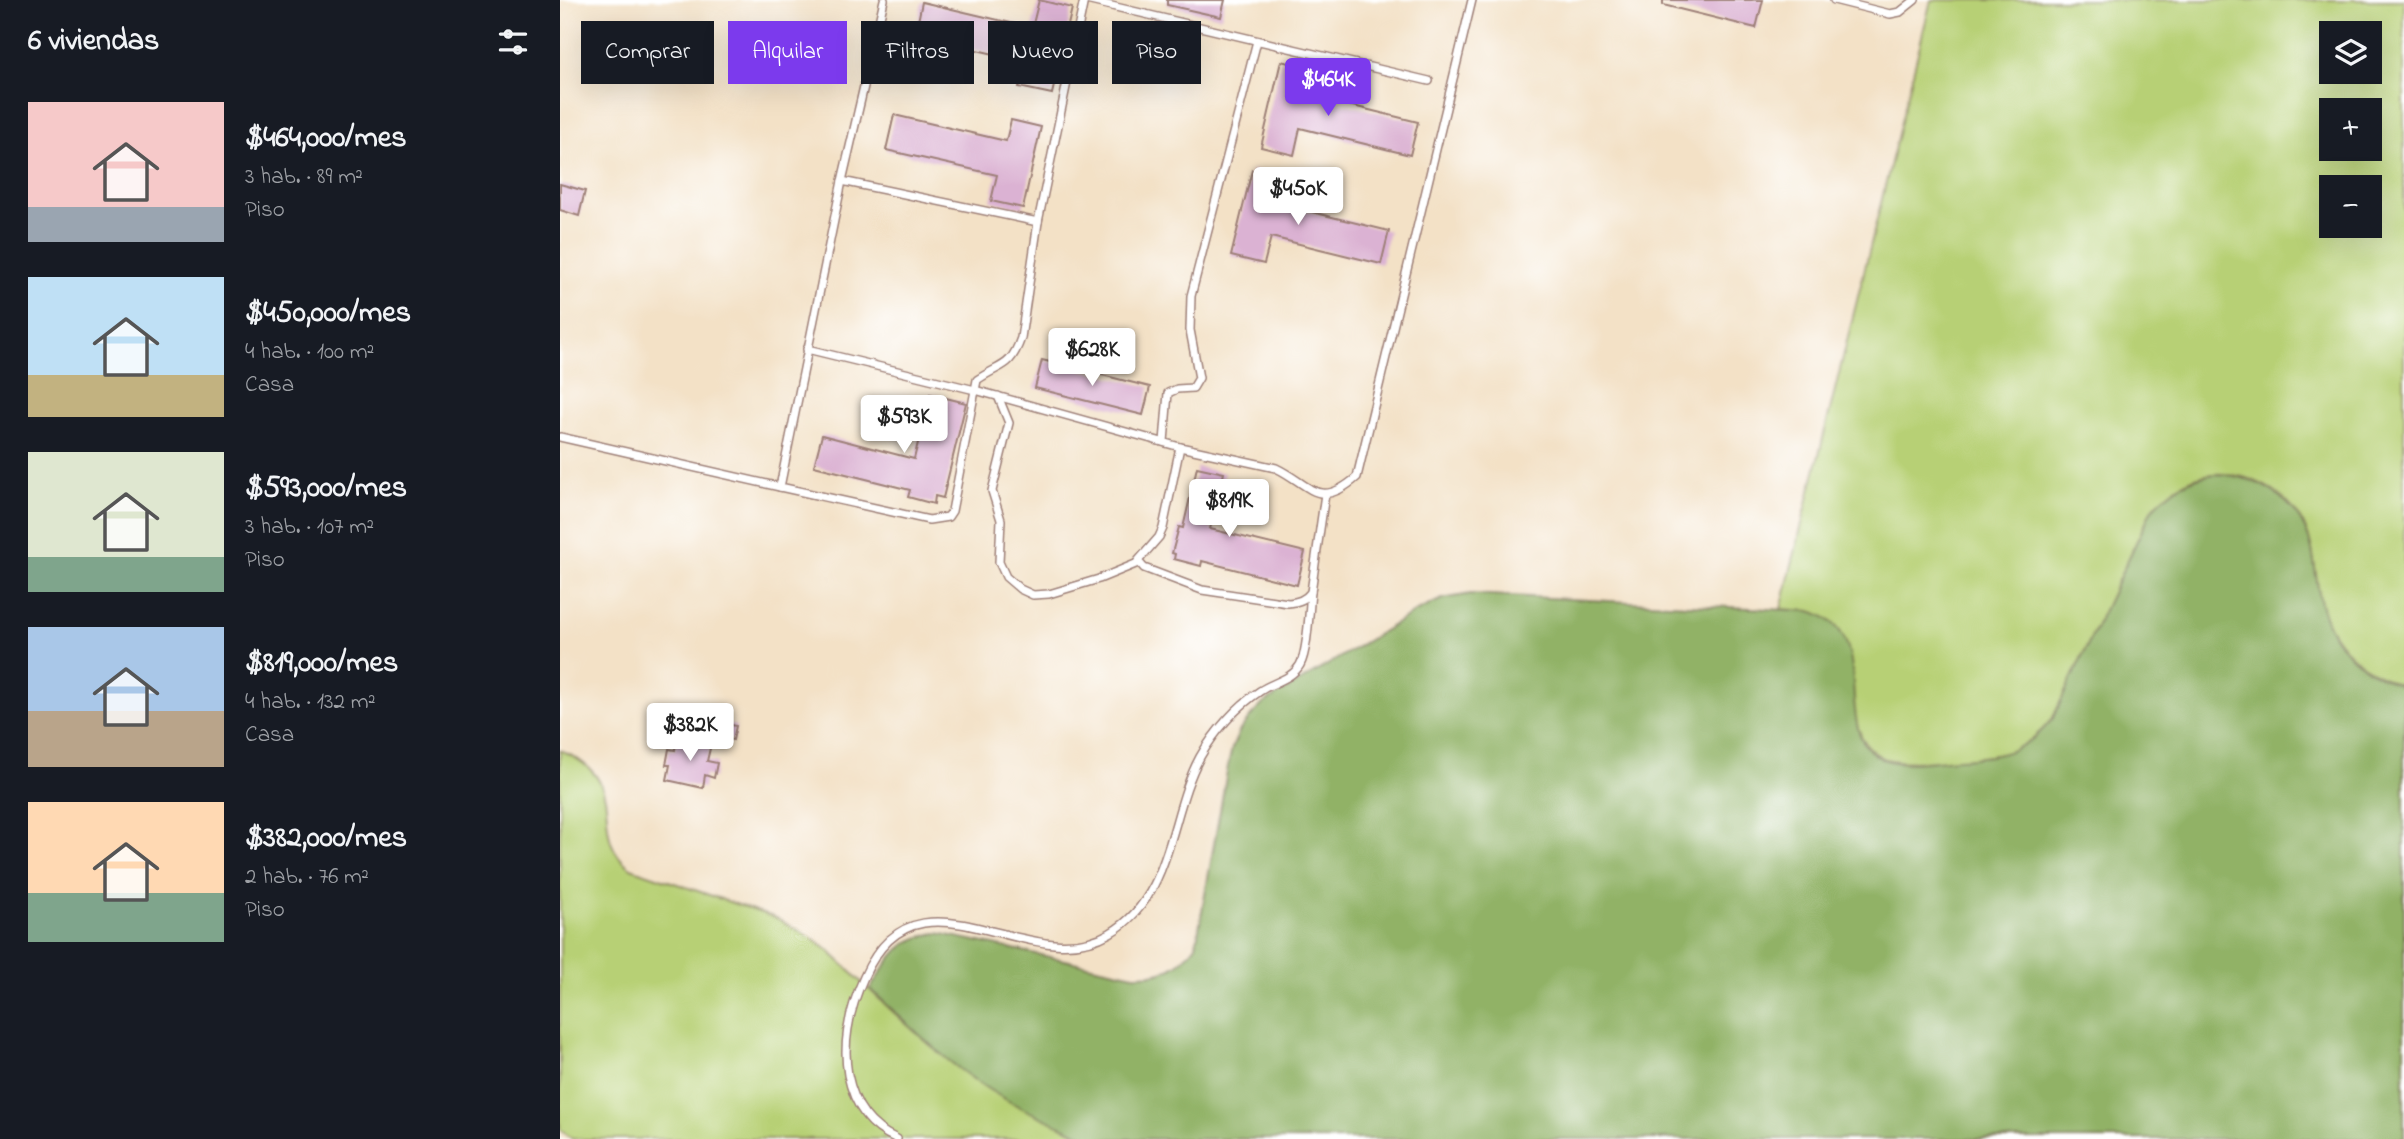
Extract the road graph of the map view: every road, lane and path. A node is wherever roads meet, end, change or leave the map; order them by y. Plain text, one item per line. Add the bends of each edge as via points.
1 (884, 0) edge
2 (1085, 0) edge
3 (1472, 0) edge
4 (1834, 0) edge
5 (1915, 0) edge
6 (1257, 41) junction
7 (1429, 81) dead end
8 (842, 181) junction
9 (1038, 222) junction
10 (807, 349) junction
11 (975, 390) junction
12 (998, 396) junction
13 (560, 437) edge
14 (1164, 442) junction
15 (1180, 447) junction
16 (780, 487) junction
17 (1325, 494) junction
18 (1138, 563) junction
19 (1311, 592) junction
20 (897, 1139) edge

1 - 8 lane
2 - 6 lane
2 - 9 lane
3 - 17 lane via 1357,477 1347,487
4 - 5 lane via 1890,14
6 - 7 lane
6 - 14 lane via 1191,296 1190,330 1199,378 1193,388 1168,393
8 - 9 lane
8 - 10 lane
9 - 11 lane via 1015,356 977,380
10 - 11 lane
10 - 16 lane
11 - 12 lane
11 - 16 lane via 948,517 929,520
12 - 14 lane
12 - 18 lane via 1009,423 992,492 1000,520 999,562 1006,577 1033,595 1049,594
13 - 16 lane
14 - 15 lane
15 - 17 lane via 1276,468
15 - 18 lane via 1163,528
17 - 19 lane
18 - 19 lane via 1202,590 1289,603 1299,602
19 - 20 lane via 1301,664 1292,675 1253,696 1209,743 1188,783 1160,873 1123,924 1096,940 1066,945 926,921 894,936 874,958 849,1018 847,1067 860,1108 878,1129

